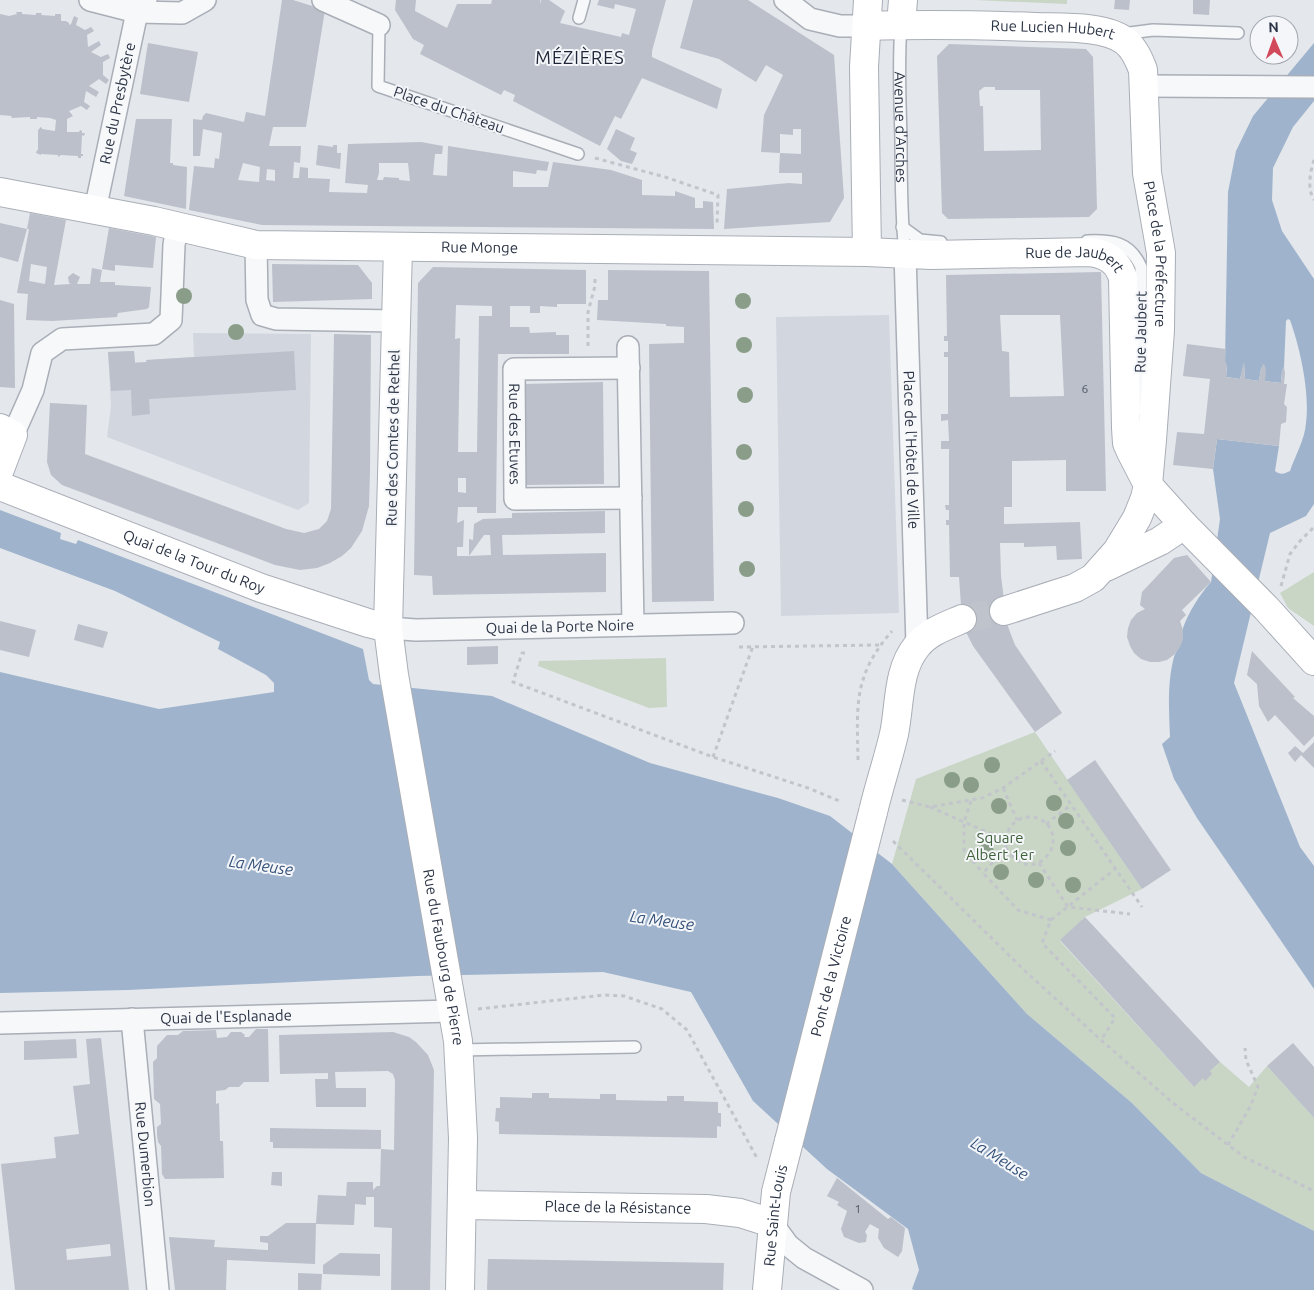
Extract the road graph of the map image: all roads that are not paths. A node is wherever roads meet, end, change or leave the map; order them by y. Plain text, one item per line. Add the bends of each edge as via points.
1 (90, 0) edge
2 (206, 0) edge
3 (323, 0) edge
4 (584, 0) edge
5 (785, 0) edge
6 (141, 6) edge
7 (902, 12) edge
8 (867, 13) edge
9 (579, 18) dead end
10 (379, 25) joint
11 (1238, 33) dead end
12 (1113, 36) junction
13 (1145, 86) junction
14 (1314, 87) edge
15 (578, 154) road end
16 (0, 192) edge
17 (95, 210) junction
18 (176, 226) junction
19 (902, 227) junction
20 (256, 245) junction
21 (398, 248) junction
22 (867, 252) junction
23 (905, 254) junction
24 (396, 321) junction
25 (628, 347) road end
26 (629, 368) junction
27 (6, 431) edge
28 (1152, 440) junction
29 (0, 469) edge
30 (1148, 485) junction
31 (0, 486) edge
32 (631, 498) junction
33 (1191, 533) junction
34 (1104, 568) junction
35 (1004, 611) tunnel mouth
36 (962, 619) tunnel mouth
37 (733, 623) dead end
38 (633, 625) junction
39 (388, 628) junction
40 (920, 631) junction
41 (1314, 661) edge
42 (875, 802) joint
43 (452, 1011) junction
44 (132, 1020) junction
45 (0, 1023) edge
46 (634, 1047) dead end
47 (458, 1050) junction
48 (789, 1141) joint
49 (462, 1205) junction
50 (772, 1223) junction
51 (158, 1290) edge
52 (460, 1290) edge
53 (767, 1290) edge
54 (862, 1290) edge

1 - 6 street
2 - 6 street via 182,14
3 - 10 street
4 - 9 lane
5 - 8 street via 810,20 840,26
6 - 17 street, Rue du Presbytère
7 - 8 main road, Rue Lucien Hubert
7 - 12 main road, Rue Lucien Hubert via 964,24 1086,30
7 - 19 lane, Avenue d'Arches via 899,46
8 - 22 main road via 864,67
10 - 15 lane, Place du Château via 378,86
11 - 12 lane, Rue Lucien Hubert via 1153,30
12 - 13 main road, Place de la Préfecture via 1125,41 1137,54
13 - 14 street
13 - 28 main road, Place de la Préfecture via 1147,173 1161,253 1160,330
16 - 17 main road, Rue Monge
17 - 18 main road, Rue Monge
18 - 20 main road, Rue Monge
18 - 27 street via 171,320 154,334 62,339 42,352 33,390
19 - 23 lane, Avenue d'Arches
19 - 28 lane, Rue Jaubert via 920,240 953,243 1107,240 1127,247 1141,266 1140,397
20 - 21 main road, Rue Monge
20 - 24 street via 257,300 262,315 276,320
21 - 22 main road, Rue Monge
21 - 24 main road, Rue des Comtes de Rethel
22 - 23 main road, Rue de Jaubert
23 - 30 main road, Rue de Jaubert via 1090,252 1100,253 1115,263 1123,278 1127,443
23 - 40 street, Place de l'Hôtel de Ville
24 - 39 main road, Rue des Comtes de Rethel
25 - 26 street
26 - 32 street
26 - 32 street, Rue des Etuves via 514,369 515,500
27 - 29 main road
28 - 30 main road, Place de la Préfecture
30 - 33 main road
30 - 34 main road, Place de la Préfecture via 1137,518
31 - 39 main road, Quai de la Tour du Roy via 261,588
32 - 38 street
33 - 34 main road, Place de la Préfecture via 1160,541
33 - 41 main road
34 - 35 main road, Place de la Préfecture via 1075,588
36 - 40 main road
37 - 38 street, Quai de la Porte Noire
38 - 39 street, Quai de la Porte Noire
39 - 43 main road, Rue du Faubourg de Pierre
40 - 42 main road, Place de l'Hôtel de Ville via 903,676 897,720
42 - 48 main road, Pont de la Victoire, bridge
43 - 44 street, Quai de l'Esplanade
43 - 47 main road, Rue du Faubourg de Pierre
44 - 45 street, Quai de l'Esplanade
44 - 51 street, Rue Dumerbion
46 - 47 lane
47 - 49 main road, Rue du Faubourg de Pierre via 464,1138
48 - 50 main road, Rue Saint-Louis
49 - 50 main road, Place de la Résistance via 706,1209 740,1213
49 - 52 main road, Rue du Faubourg de Pierre
50 - 53 main road, Rue Saint-Louis
50 - 54 street via 788,1245 804,1258

